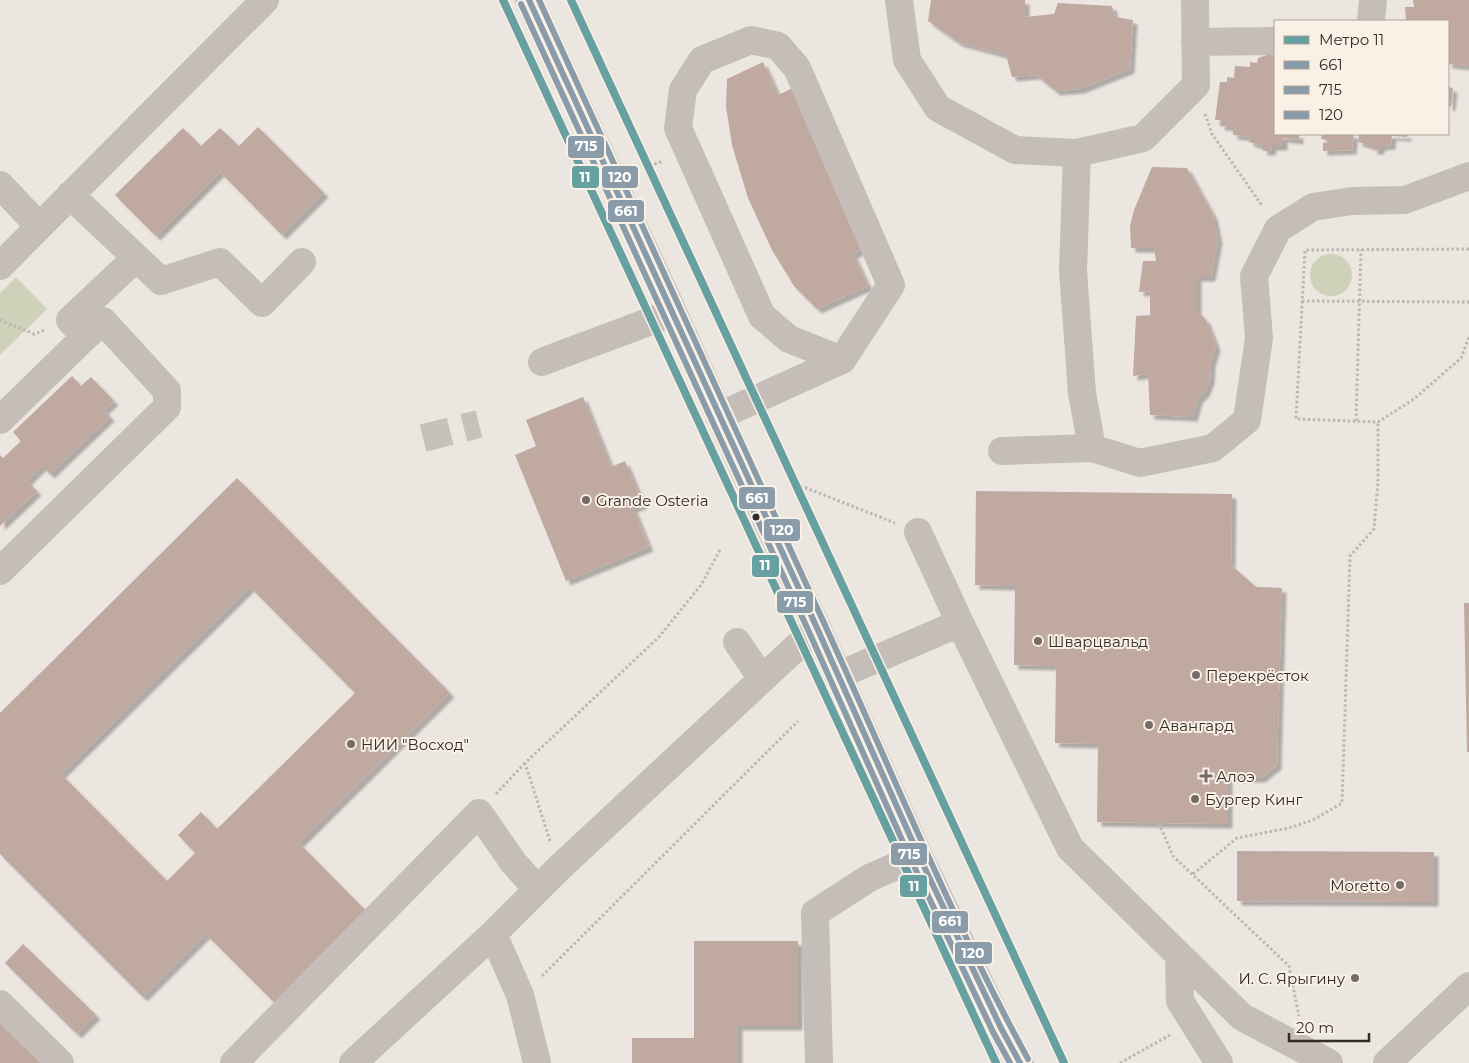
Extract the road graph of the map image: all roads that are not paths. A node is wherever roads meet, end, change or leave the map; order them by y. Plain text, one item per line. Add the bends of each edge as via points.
1 (265, 0) edge
2 (529, 0) edge
3 (899, 0) edge
4 (1195, 0) edge
5 (1373, 0) edge
6 (1371, 20) edge
7 (1274, 40) edge
8 (1195, 42) junction
9 (1077, 153) junction
10 (1469, 176) edge
11 (0, 185) edge
12 (70, 195) junction
13 (39, 226) junction
14 (136, 258) junction
15 (302, 262) dead end
16 (0, 266) edge
17 (673, 312) junction
18 (78, 329) junction
19 (842, 360) junction
20 (542, 362) dead end
21 (719, 416) junction
22 (0, 420) edge
23 (1092, 448) junction
24 (1002, 451) dead end
25 (918, 532) road end
26 (0, 571) edge
27 (960, 623) junction
28 (817, 628) junction
29 (737, 642) dead end
30 (838, 675) junction
31 (762, 679) junction
32 (919, 856) junction
33 (536, 889) junction
34 (493, 934) junction
35 (1179, 956) junction
36 (1469, 986) edge
37 (0, 1004) edge
38 (1318, 1057) edge
39 (60, 1063) edge
40 (234, 1063) edge
41 (353, 1063) edge
42 (537, 1063) edge
43 (820, 1063) edge
44 (1020, 1063) edge
45 (1219, 1063) edge
46 (1387, 1063) edge

1 - 12 street
2 - 17 street
3 - 9 street via 907,60 938,108 1015,150
4 - 8 street
5 - 6 street
7 - 8 street
8 - 9 street via 1196,85 1143,138
9 - 23 street via 1073,271 1082,393
10 - 23 street via 1405,200 1352,201 1313,207 1278,230 1254,276 1259,338 1247,420 1213,448 1140,463
11 - 13 street
12 - 13 street
12 - 14 street
13 - 16 street
14 - 15 street via 160,282 220,262 262,303
14 - 18 street
17 - 20 street
17 - 21 street
18 - 22 street
18 - 26 street via 103,321 167,391 167,407
19 - 19 street via 891,285 798,68 778,46 751,40 702,60 683,90 678,128 762,316 789,339
19 - 21 street
21 - 28 street
23 - 24 street
25 - 27 street
27 - 30 street
27 - 35 street via 1070,848
28 - 30 street
28 - 31 street
29 - 31 street
30 - 32 street
31 - 33 street
32 - 43 street via 870,878 816,913
32 - 44 street
33 - 34 street
33 - 40 street via 478,813
34 - 41 street
34 - 42 street via 520,994
35 - 38 street via 1242,1017
35 - 45 street via 1180,1001
36 - 46 street
37 - 39 street

